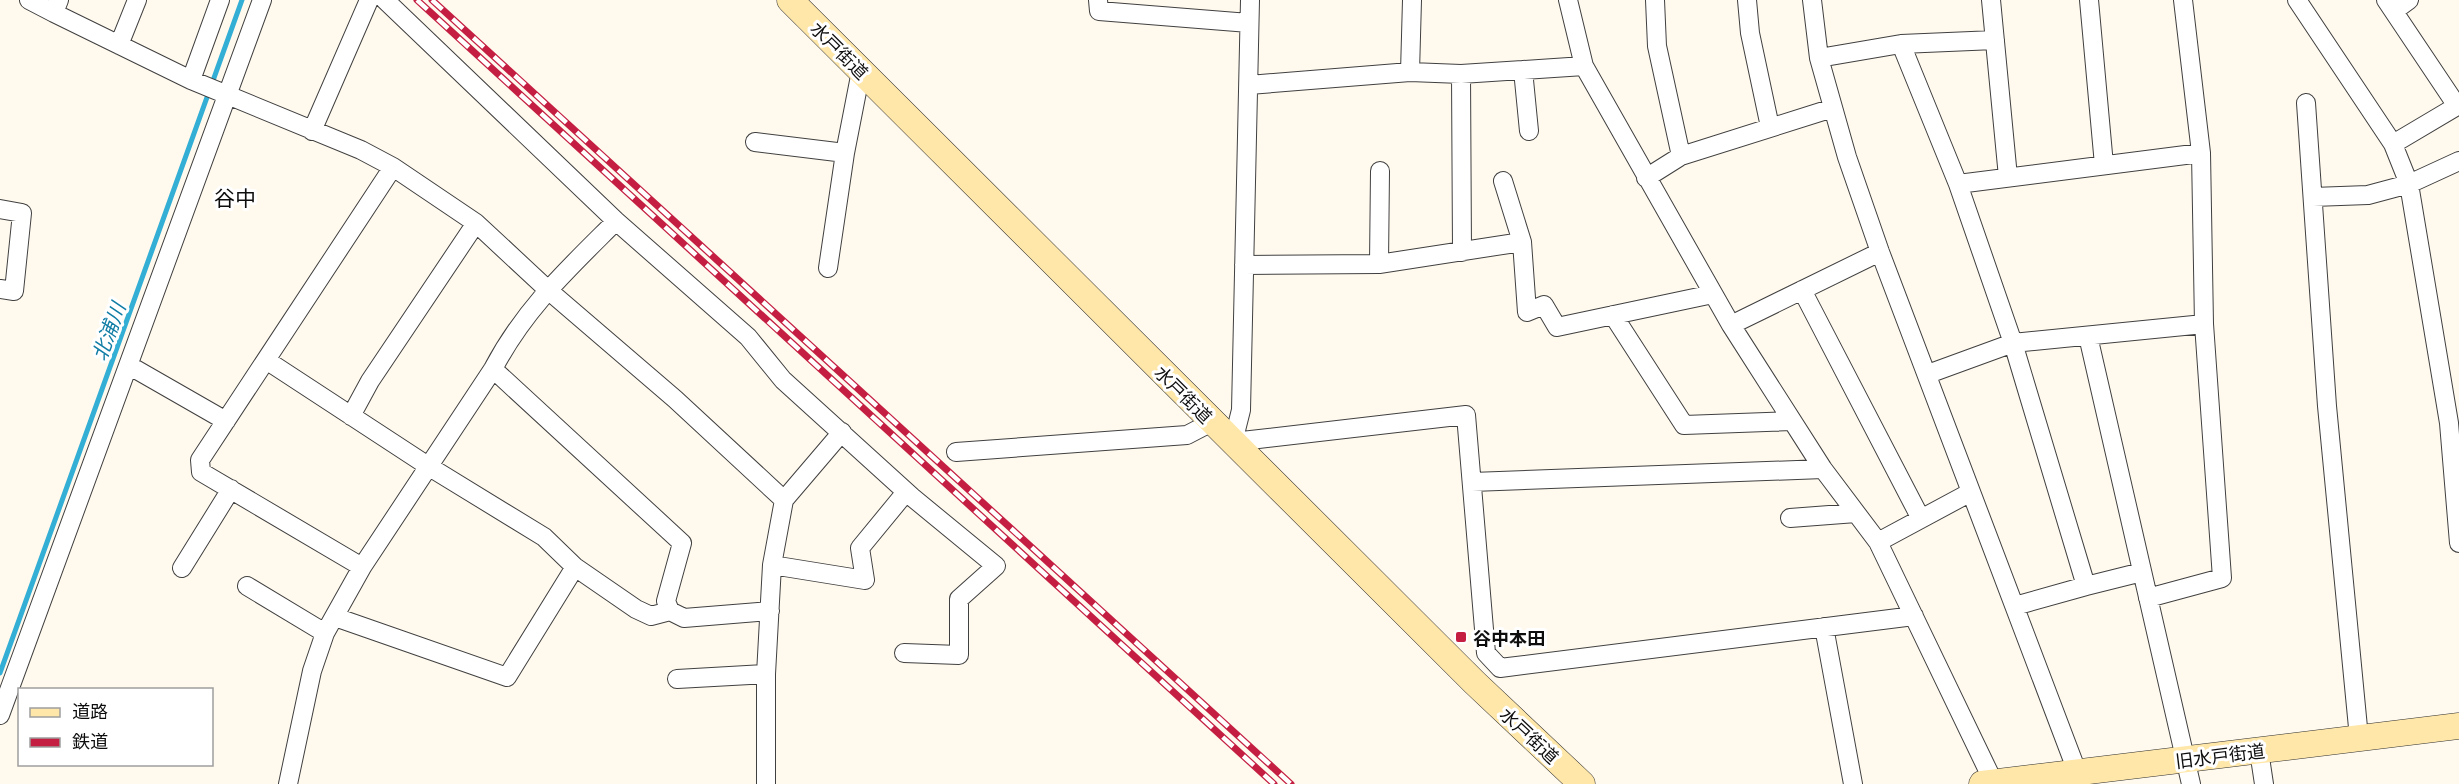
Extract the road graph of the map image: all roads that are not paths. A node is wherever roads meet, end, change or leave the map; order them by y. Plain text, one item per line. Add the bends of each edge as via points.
1 (29, 0) edge
2 (137, 0) edge
3 (220, 0) edge
4 (262, 0) edge
5 (369, 0) edge
6 (385, 0) edge
7 (790, 0) edge
8 (1098, 0) edge
9 (1250, 0) edge
10 (1412, 0) edge
11 (1568, 0) edge
12 (1654, 0) edge
13 (1747, 0) edge
14 (1812, 0) edge
15 (1991, 0) edge
16 (2089, 0) edge
17 (2183, 0) edge
18 (2297, 0) edge
19 (2409, 0) edge
20 (56, 6) edge
21 (2390, 6) edge
22 (1250, 23) junction
23 (1995, 40) junction
24 (1901, 44) junction
25 (118, 45) junction
26 (1819, 58) junction
27 (1584, 66) junction
28 (861, 70) junction
29 (1523, 70) junction
30 (1410, 72) junction
31 (1461, 74) junction
32 (1249, 85) junction
33 (210, 87) junction
34 (2306, 103) dead end
35 (1833, 108) junction
36 (1770, 127) junction
37 (312, 131) junction
38 (1529, 131) dead end
39 (754, 141) dead end
40 (2393, 144) junction
41 (845, 153) junction
42 (2201, 153) junction
43 (1681, 156) junction
44 (2459, 160) edge
45 (2104, 165) junction
46 (393, 167) junction
47 (1380, 171) dead end
48 (2008, 177) junction
49 (1647, 178) junction
50 (1503, 181) dead end
51 (1958, 184) junction
52 (2409, 184) junction
53 (2313, 197) junction
54 (0, 209) edge
55 (616, 221) junction
56 (476, 223) junction
57 (1522, 242) junction
58 (1462, 252) junction
59 (1880, 252) junction
60 (1380, 264) junction
61 (1244, 265) junction
62 (828, 268) dead end
63 (0, 289) edge
64 (548, 290) junction
65 (1802, 290) junction
66 (1713, 294) junction
67 (1612, 315) junction
68 (2204, 324) junction
69 (1731, 325) junction
70 (2088, 336) junction
71 (2013, 343) junction
72 (266, 360) junction
73 (130, 366) junction
74 (493, 369) junction
75 (1928, 374) junction
76 (351, 416) junction
77 (226, 421) junction
78 (1792, 421) junction
79 (1212, 422) junction
80 (2454, 423) edge
81 (842, 432) junction
82 (1233, 442) junction
83 (956, 452) dead end
84 (428, 466) junction
85 (1823, 469) junction
86 (1472, 482) junction
87 (231, 489) junction
88 (2457, 491) edge
89 (906, 492) junction
90 (1971, 492) junction
91 (784, 500) junction
92 (1856, 513) junction
93 (1790, 518) dead end
94 (1921, 519) junction
95 (2459, 536) edge
96 (1878, 542) junction
97 (2459, 543) edge
98 (772, 565) junction
99 (362, 567) junction
100 (575, 567) junction
101 (182, 568) dead end
102 (2142, 572) junction
103 (247, 586) dead end
104 (2086, 586) junction
105 (2148, 598) junction
106 (2014, 606) junction
107 (670, 611) junction
108 (770, 611) junction
109 (1914, 616) junction
110 (330, 625) junction
111 (1824, 627) junction
112 (904, 653) dead end
113 (1493, 660) junction
114 (766, 674) junction
115 (677, 679) dead end
116 (1475, 682) junction
117 (0, 715) edge
118 (2459, 726) edge
119 (2359, 738) junction
120 (2259, 751) junction
121 (2186, 759) junction
122 (2079, 774) junction
123 (1988, 783) edge
124 (288, 784) edge
125 (766, 784) edge
126 (1582, 784) edge
127 (1853, 784) edge
128 (2191, 784) edge
129 (2264, 784) edge

1 - 20 street
2 - 25 street
3 - 33 street
4 - 33 street
5 - 37 street
6 - 55 street
7 - 28 main road, 水戸街道
8 - 22 street via 1099,11
9 - 22 street
10 - 30 street
11 - 27 street
12 - 43 street via 1658,46
13 - 36 street
14 - 26 street
15 - 23 street
16 - 45 street
17 - 42 street
18 - 40 street
19 - 21 street
20 - 25 street
21 - 40 street via 2457,106
22 - 32 street
23 - 24 street
23 - 48 street
24 - 26 street
24 - 51 street
25 - 33 street
26 - 35 street
27 - 29 street
27 - 49 street
28 - 41 street
28 - 79 main road, 水戸街道
29 - 31 street
29 - 38 street
30 - 31 street
30 - 32 street
31 - 58 street
32 - 61 street
33 - 37 street
33 - 73 street
34 - 53 street
35 - 36 street
35 - 59 street
36 - 43 street
37 - 46 street
39 - 41 street
40 - 52 street
41 - 62 street
42 - 45 street
42 - 68 street
43 - 49 street
44 - 52 street
45 - 48 street
46 - 56 street
46 - 72 street
47 - 60 street
48 - 51 street
49 - 66 street
50 - 57 street
51 - 71 street
52 - 53 street via 2368,195
52 - 80 street
53 - 119 street via 2327,406
54 - 63 street via 22,213 14,291
55 - 64 street
55 - 81 street via 748,337 783,380
56 - 64 street
56 - 76 street via 370,381
57 - 58 street
57 - 67 street via 1527,312 1544,305 1557,327
58 - 60 street
59 - 65 street
59 - 75 street
60 - 61 street
61 - 82 street via 1240,410
64 - 74 street via 510,335
64 - 91 street
65 - 69 street
65 - 94 street
66 - 67 street
66 - 69 street
67 - 78 street via 1684,425
68 - 70 street
68 - 105 street via 2222,578
69 - 78 street
70 - 71 street
70 - 102 street
71 - 75 street
71 - 104 street
72 - 76 street
72 - 77 street
73 - 77 street
73 - 117 street
74 - 84 street
74 - 107 street via 682,543 666,601
75 - 90 street
76 - 84 street
77 - 87 street via 200,460 201,472
78 - 85 street
79 - 82 main road, 水戸街道
79 - 83 street via 1187,435
80 - 88 street
81 - 89 street
81 - 91 street
82 - 86 street via 1466,415
82 - 116 main road, 水戸街道
84 - 99 street
84 - 100 street via 544,537
85 - 86 street
85 - 92 street
86 - 113 street via 1486,653
87 - 99 street
87 - 101 street
88 - 95 street
89 - 98 street via 861,548 865,580
89 - 112 street via 996,566 959,599 959,655
90 - 94 street
90 - 106 street
91 - 98 street
92 - 93 street
92 - 96 street
94 - 96 street
95 - 97 street
96 - 109 street
98 - 108 street
99 - 110 street
100 - 107 street via 651,616
100 - 110 street via 507,677
102 - 104 street
102 - 105 street
103 - 110 street
104 - 106 street
105 - 121 street
106 - 122 street
107 - 108 street via 684,618
108 - 114 street
109 - 111 street
109 - 123 street
110 - 124 street via 312,671
111 - 113 street via 1500,668
111 - 127 street
113 - 116 street
114 - 115 street
114 - 125 street
116 - 126 main road, 水戸街道
118 - 119 main road, 旧水戸街道
119 - 120 main road, 旧水戸街道
120 - 121 main road, 旧水戸街道
120 - 129 street
121 - 122 main road, 旧水戸街道
121 - 128 street
122 - 123 main road, 旧水戸街道

